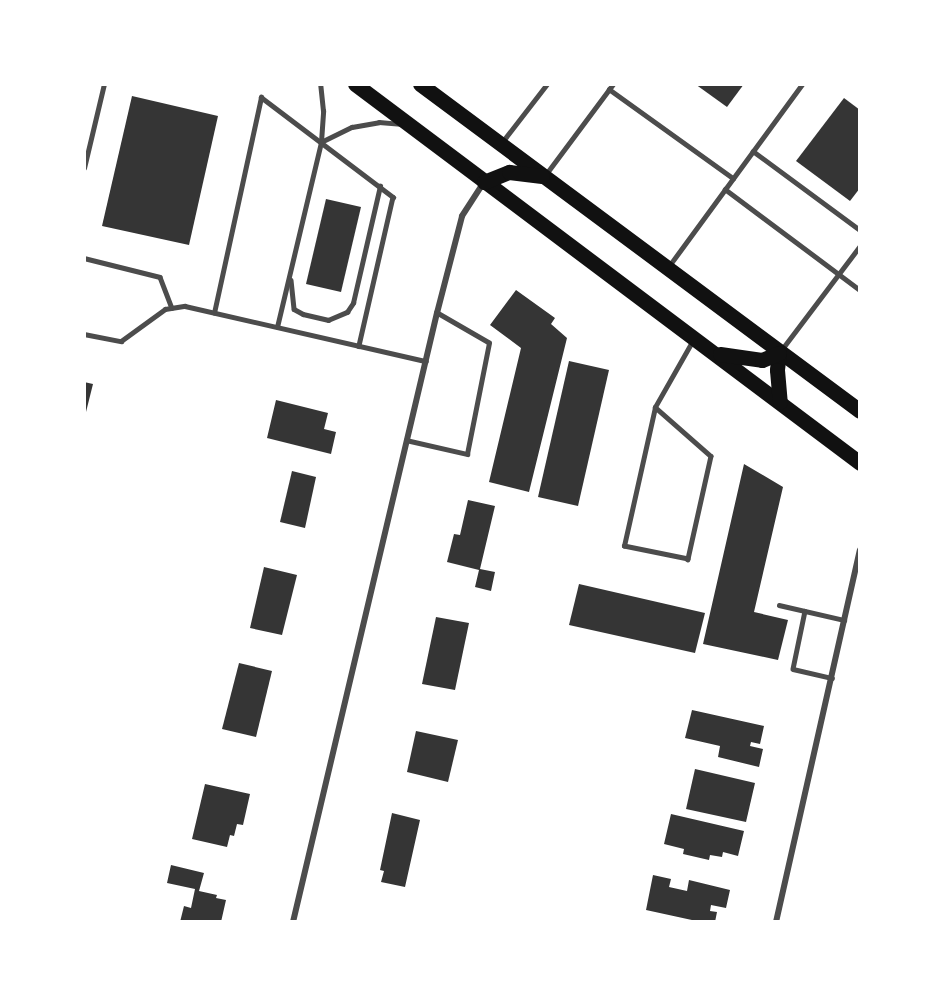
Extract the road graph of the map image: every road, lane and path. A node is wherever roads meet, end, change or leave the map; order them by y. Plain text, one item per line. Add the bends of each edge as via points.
1 (104, 84) edge
2 (320, 84) edge
3 (355, 84) edge
4 (420, 84) edge
5 (547, 84) edge
6 (802, 84) edge
7 (611, 86) edge
8 (408, 124) junction
9 (321, 142) junction
10 (501, 144) junction
11 (753, 151) junction
12 (84, 168) edge
13 (544, 176) junction
14 (733, 178) junction
15 (484, 183) junction
16 (380, 186) junction
17 (725, 189) junction
18 (860, 230) edge
19 (860, 246) edge
20 (84, 258) edge
21 (668, 268) junction
22 (290, 272) junction
23 (839, 274) junction
24 (860, 290) edge
25 (172, 308) junction
26 (213, 313) junction
27 (436, 313) junction
28 (277, 327) junction
29 (84, 334) edge
30 (694, 338) junction
31 (359, 346) junction
32 (714, 353) junction
33 (779, 353) junction
34 (426, 361) junction
35 (780, 402) junction
36 (655, 407) junction
37 (860, 411) edge
38 (406, 440) junction
39 (860, 463) edge
40 (860, 550) edge
41 (779, 605) dead end
42 (805, 611) junction
43 (844, 620) junction
44 (832, 678) junction
45 (293, 922) edge
46 (776, 922) edge

1 - 12 lane
2 - 9 lane
3 - 8 main road
4 - 10 main road
5 - 10 lane
6 - 11 lane
7 - 13 lane
7 - 14 lane
8 - 9 lane via 379,122 352,126
8 - 15 main road
9 - 16 lane
9 - 22 lane
9 - 26 lane via 261,97
10 - 13 main road
11 - 14 lane
11 - 18 lane
13 - 15 main road via 508,172
13 - 21 main road
14 - 17 lane
15 - 27 street via 462,216
15 - 30 main road
16 - 22 lane via 353,303 346,312 328,320 294,309
16 - 31 lane via 393,196
17 - 21 lane
17 - 23 lane
19 - 23 lane
20 - 25 lane via 160,277
21 - 33 main road
22 - 28 lane
23 - 24 lane
23 - 33 lane
25 - 26 lane via 185,306
25 - 29 lane via 121,341
26 - 28 lane
27 - 34 street
27 - 38 lane via 489,344 467,454
28 - 31 lane
30 - 32 main road
30 - 36 lane
31 - 34 lane
32 - 33 main road via 762,360
32 - 35 main road
33 - 35 main road
33 - 37 main road
34 - 38 street
35 - 39 main road
36 - 36 lane via 624,546 688,559 711,456
38 - 45 street
40 - 43 street
41 - 42 lane
42 - 43 lane
42 - 44 lane via 793,669
43 - 44 street
44 - 46 street

